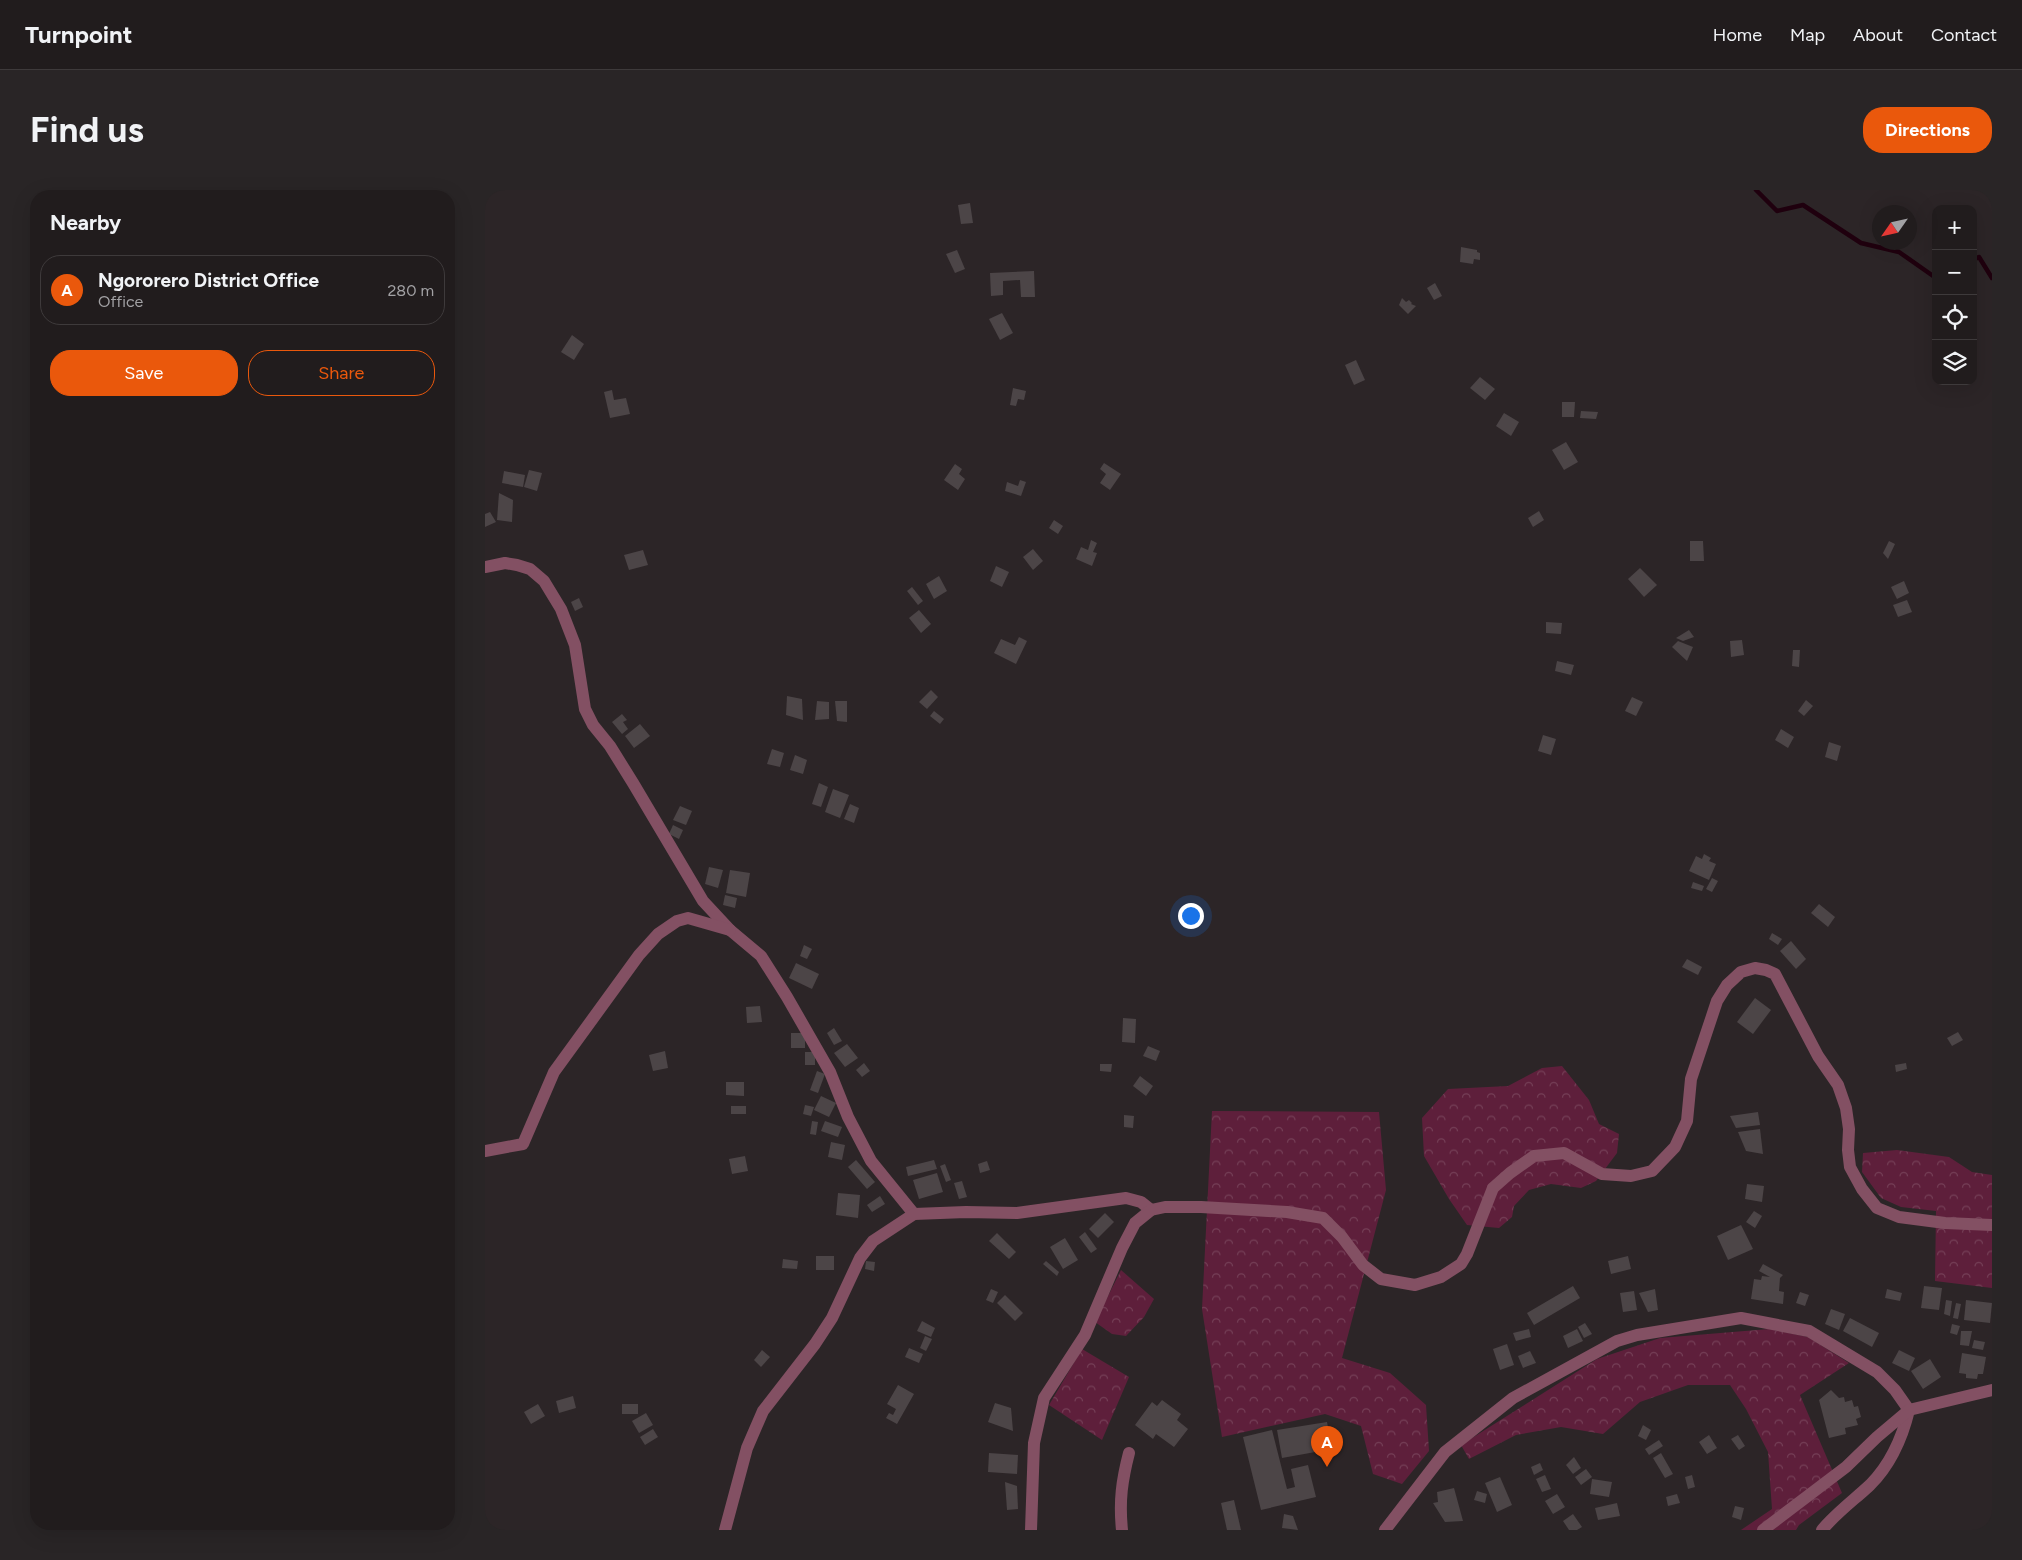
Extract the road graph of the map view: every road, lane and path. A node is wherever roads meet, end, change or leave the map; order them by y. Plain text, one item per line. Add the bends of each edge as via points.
1 (485, 567) edge
2 (730, 930) junction
3 (485, 1151) edge
4 (1151, 1210) junction
5 (914, 1214) junction
6 (1992, 1225) edge
7 (1992, 1390) edge
8 (1909, 1410) junction
9 (1129, 1453) dead end
10 (725, 1530) edge
11 (1031, 1530) edge
12 (1122, 1530) edge
13 (1385, 1530) edge
14 (1763, 1530) edge
15 (1822, 1530) edge

1 - 2 street via 505,563 517,565 544,581 561,609 575,644 585,709 593,725 629,776 703,900
2 - 3 street via 688,918 677,921 658,934 633,962 554,1072 523,1144
2 - 5 street via 761,956 787,996 830,1072 871,1161
4 - 5 street via 1141,1202 1126,1198 1017,1213
4 - 6 street via 1165,1207 1287,1212 1323,1218 1342,1236 1363,1265 1381,1278 1415,1285 1441,1278 1461,1264 1467,1254 1493,1188 1534,1156 1565,1153 1602,1174 1631,1176 1652,1171 1675,1147 1687,1121 1691,1079 1717,1001 1741,972 1755,968 1775,974 1818,1056 1838,1085 1846,1108 1850,1167 1877,1208 1899,1217
4 - 11 street via 1135,1223 1085,1335 1044,1398 1034,1443
5 - 10 street via 873,1241 864,1252 832,1318 763,1411 747,1448
7 - 8 street
8 - 13 street via 1877,1372 1809,1331 1741,1318 1637,1336 1617,1341 1513,1398 1445,1452
8 - 14 street via 1846,1467
8 - 15 street via 1893,1455 1871,1484 1833,1516
9 - 12 street via 1122,1481

